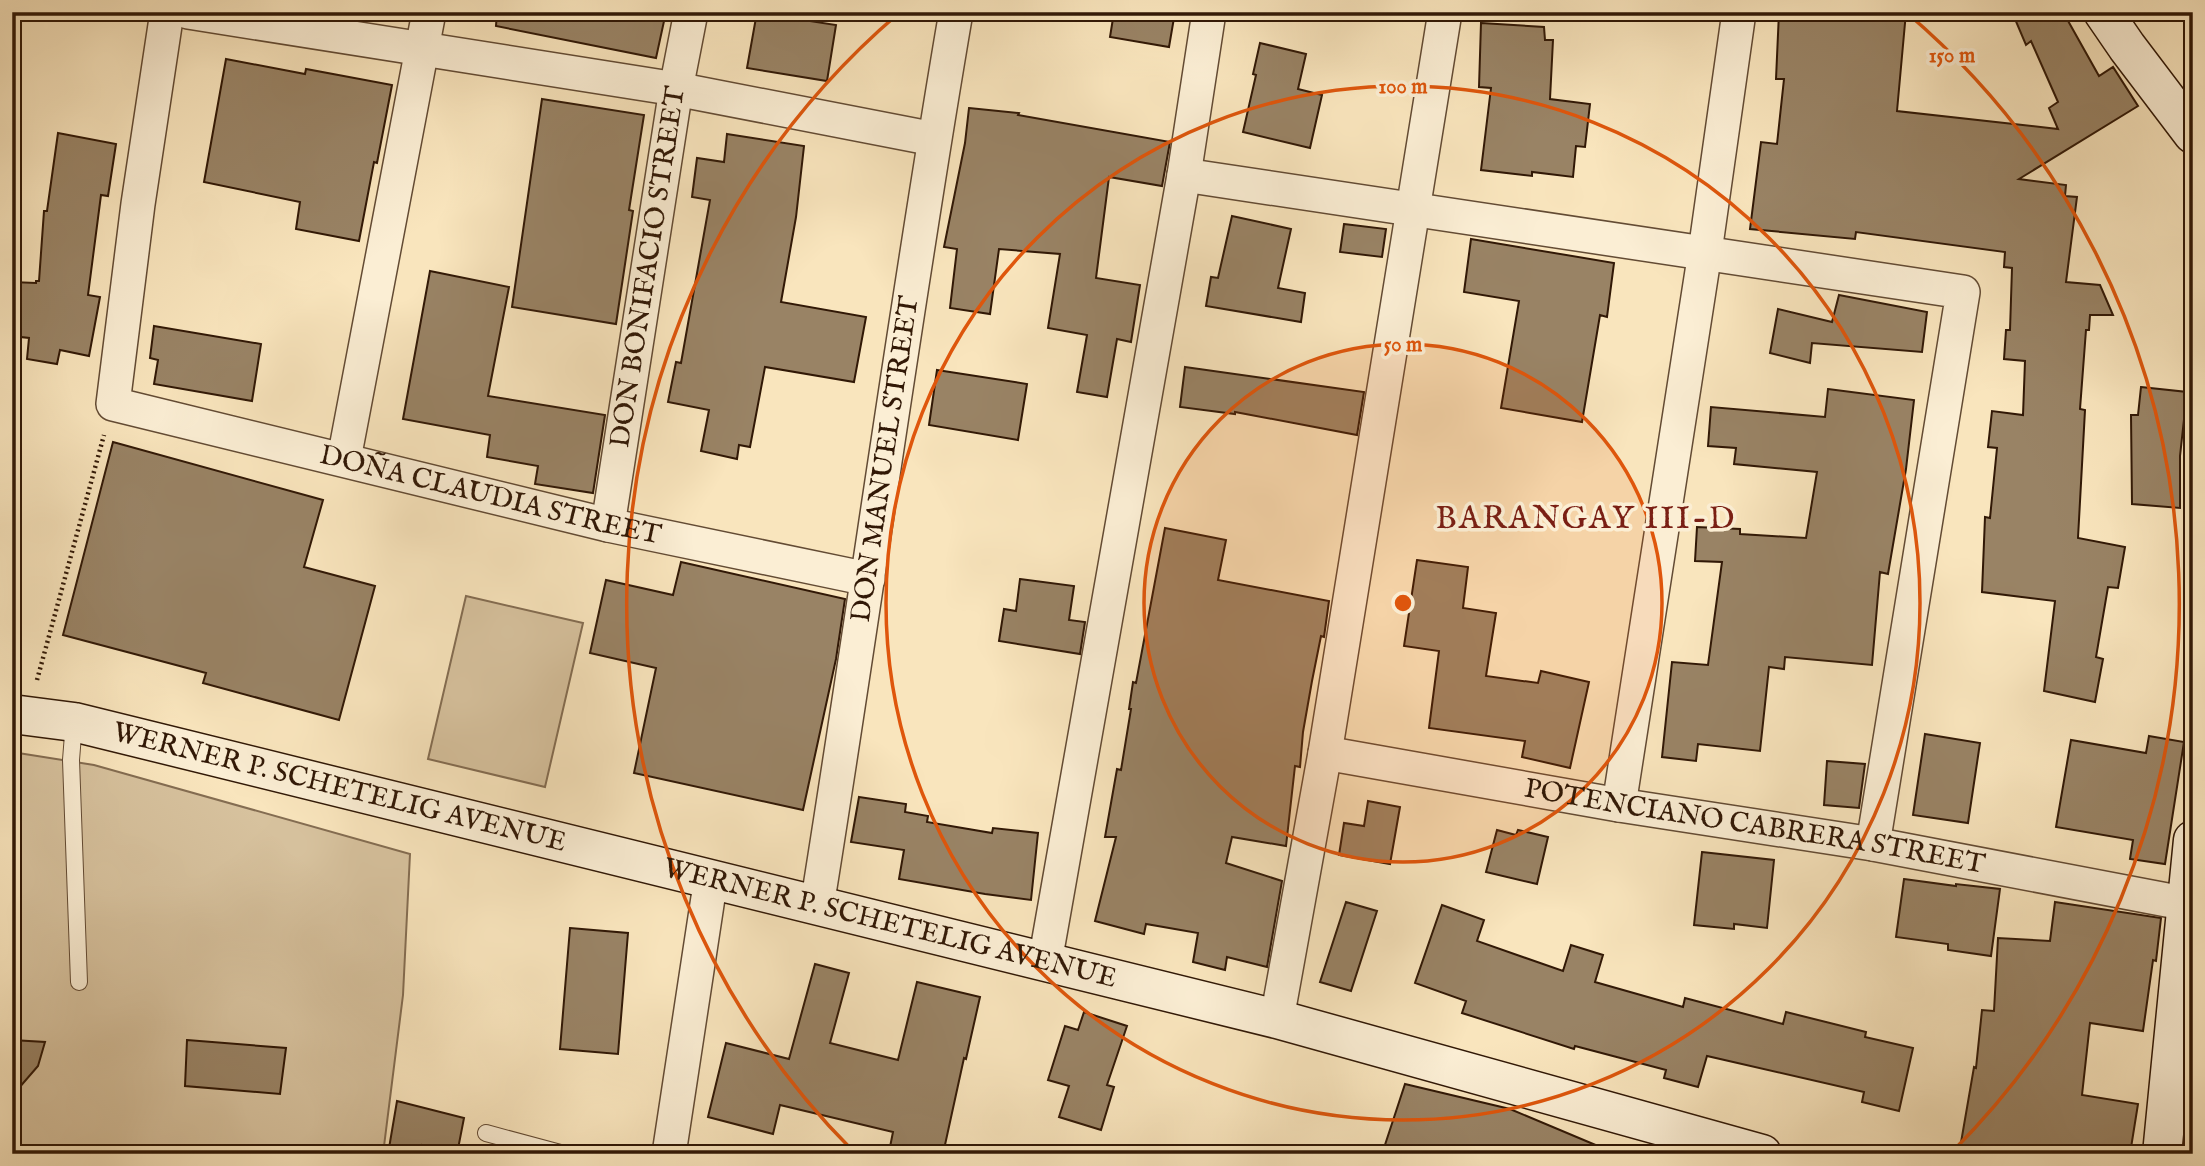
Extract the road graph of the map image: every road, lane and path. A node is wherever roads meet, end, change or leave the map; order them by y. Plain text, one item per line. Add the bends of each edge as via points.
1 (167, 12) edge
2 (188, 12) edge
3 (429, 12) edge
4 (691, 12) edge
5 (956, 12) edge
6 (1209, 12) edge
7 (1445, 12) edge
8 (1739, 12) edge
9 (2103, 12) edge
10 (423, 48) junction
11 (676, 89) junction
12 (2193, 134) edge
13 (934, 139) junction
14 (1184, 175) junction
15 (1412, 211) junction
16 (1705, 252) junction
17 (113, 404) junction
18 (344, 459) junction
19 (608, 525) junction
20 (868, 579) junction
21 (20, 714) edge
22 (74, 722) junction
23 (1325, 753) junction
24 (1619, 805) junction
25 (2193, 840) edge
26 (1873, 844) junction
27 (711, 878) junction
28 (2189, 904) edge
29 (817, 906) junction
30 (1045, 962) junction
31 (79, 982) dead end
32 (1277, 1019) junction
33 (486, 1133) dead end
34 (564, 1154) edge
35 (669, 1154) edge
36 (1762, 1154) edge
37 (2162, 1154) edge

1 - 17 street
2 - 10 street
3 - 10 street
4 - 11 street, DON BONIFACIO STREET
5 - 13 street, DON MANUEL STREET
6 - 14 street
7 - 15 street
8 - 16 street
9 - 12 main road
10 - 11 street
10 - 18 street
11 - 13 street
11 - 19 street, DON BONIFACIO STREET
13 - 20 street, DON MANUEL STREET
14 - 15 street
14 - 30 street
15 - 16 street
15 - 23 street
16 - 24 street
16 - 26 street via 1963,292
17 - 18 street, DOÑA CLAUDIA STREET
17 - 21 path
18 - 19 street, DOÑA CLAUDIA STREET
19 - 20 street, DOÑA CLAUDIA STREET
20 - 29 street, DON MANUEL STREET
21 - 22 main road, WERNER P. SCHETELIG AVENUE
22 - 27 main road, WERNER P. SCHETELIG AVENUE
22 - 31 lane via 71,760
23 - 24 street, POTENCIANO CABRERA STREET
23 - 32 street
24 - 26 street, POTENCIANO CABRERA STREET
25 - 28 main road
26 - 28 street, POTENCIANO CABRERA STREET
27 - 29 main road, WERNER P. SCHETELIG AVENUE
27 - 35 street
28 - 37 main road
29 - 30 main road, WERNER P. SCHETELIG AVENUE
30 - 32 main road, WERNER P. SCHETELIG AVENUE
32 - 36 main road, WERNER P. SCHETELIG AVENUE
33 - 34 lane

